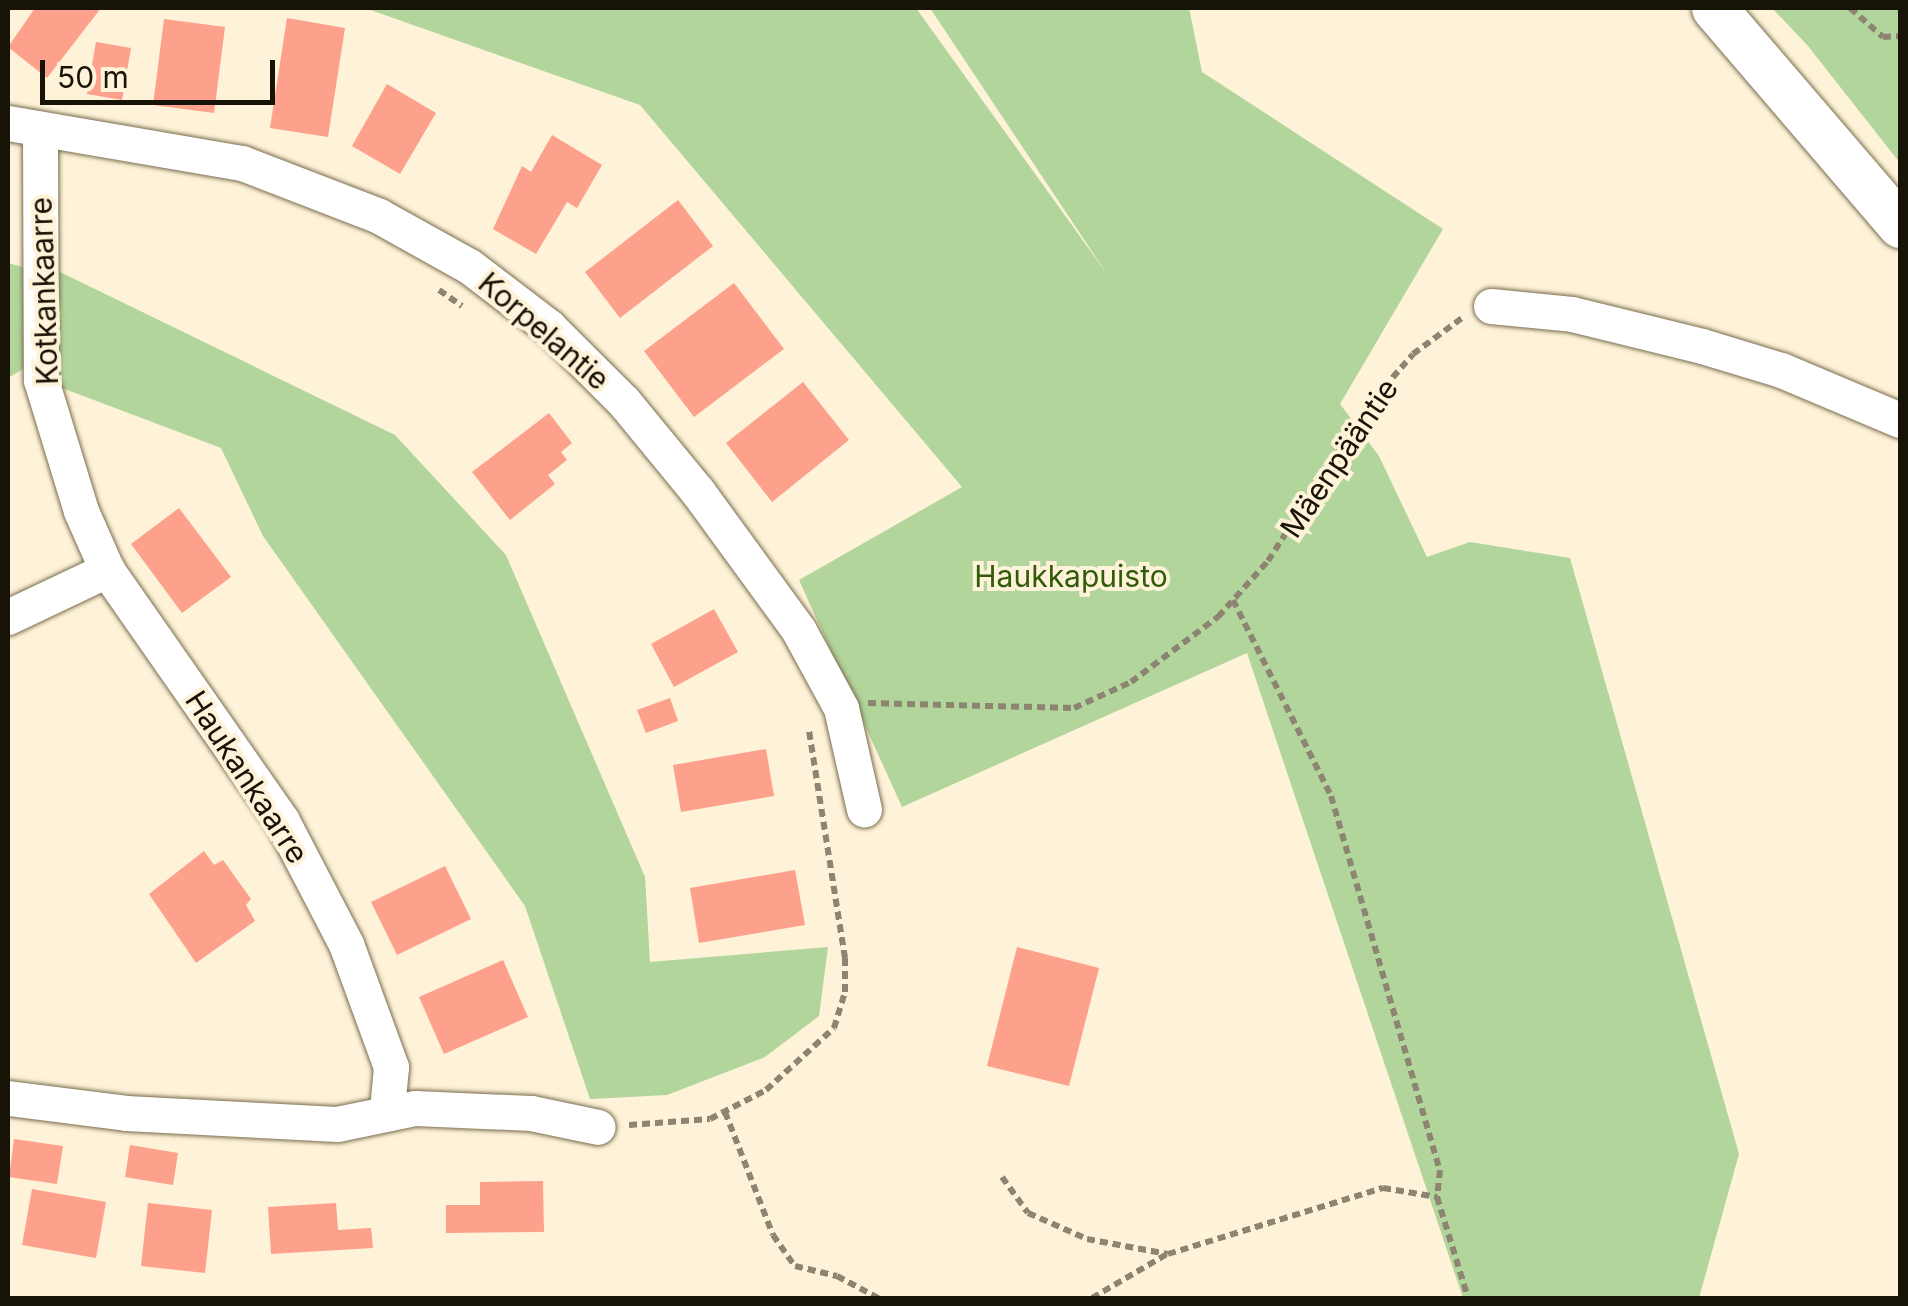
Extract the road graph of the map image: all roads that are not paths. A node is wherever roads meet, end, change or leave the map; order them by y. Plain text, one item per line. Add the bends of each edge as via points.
1 (1714, 8) edge
2 (24, 128) edge
3 (1900, 225) edge
4 (1491, 306) road end
5 (1900, 420) edge
6 (107, 570) junction
7 (8, 617) edge
8 (864, 809) dead end
9 (8, 1098) edge
10 (387, 1109) junction
11 (598, 1128) road end

1 - 3 street
2 - 6 street, Kotkankaarre via 41,380
2 - 8 street, Korpelantie via 259,170 379,216 469,266 549,327 688,480 798,629 841,708
4 - 5 street via 1572,314 1702,346 1781,370
6 - 7 street
6 - 10 street, Haukankaarre via 282,822 381,1026 391,1067
9 - 10 street via 126,1113 337,1124
10 - 11 street via 531,1114

